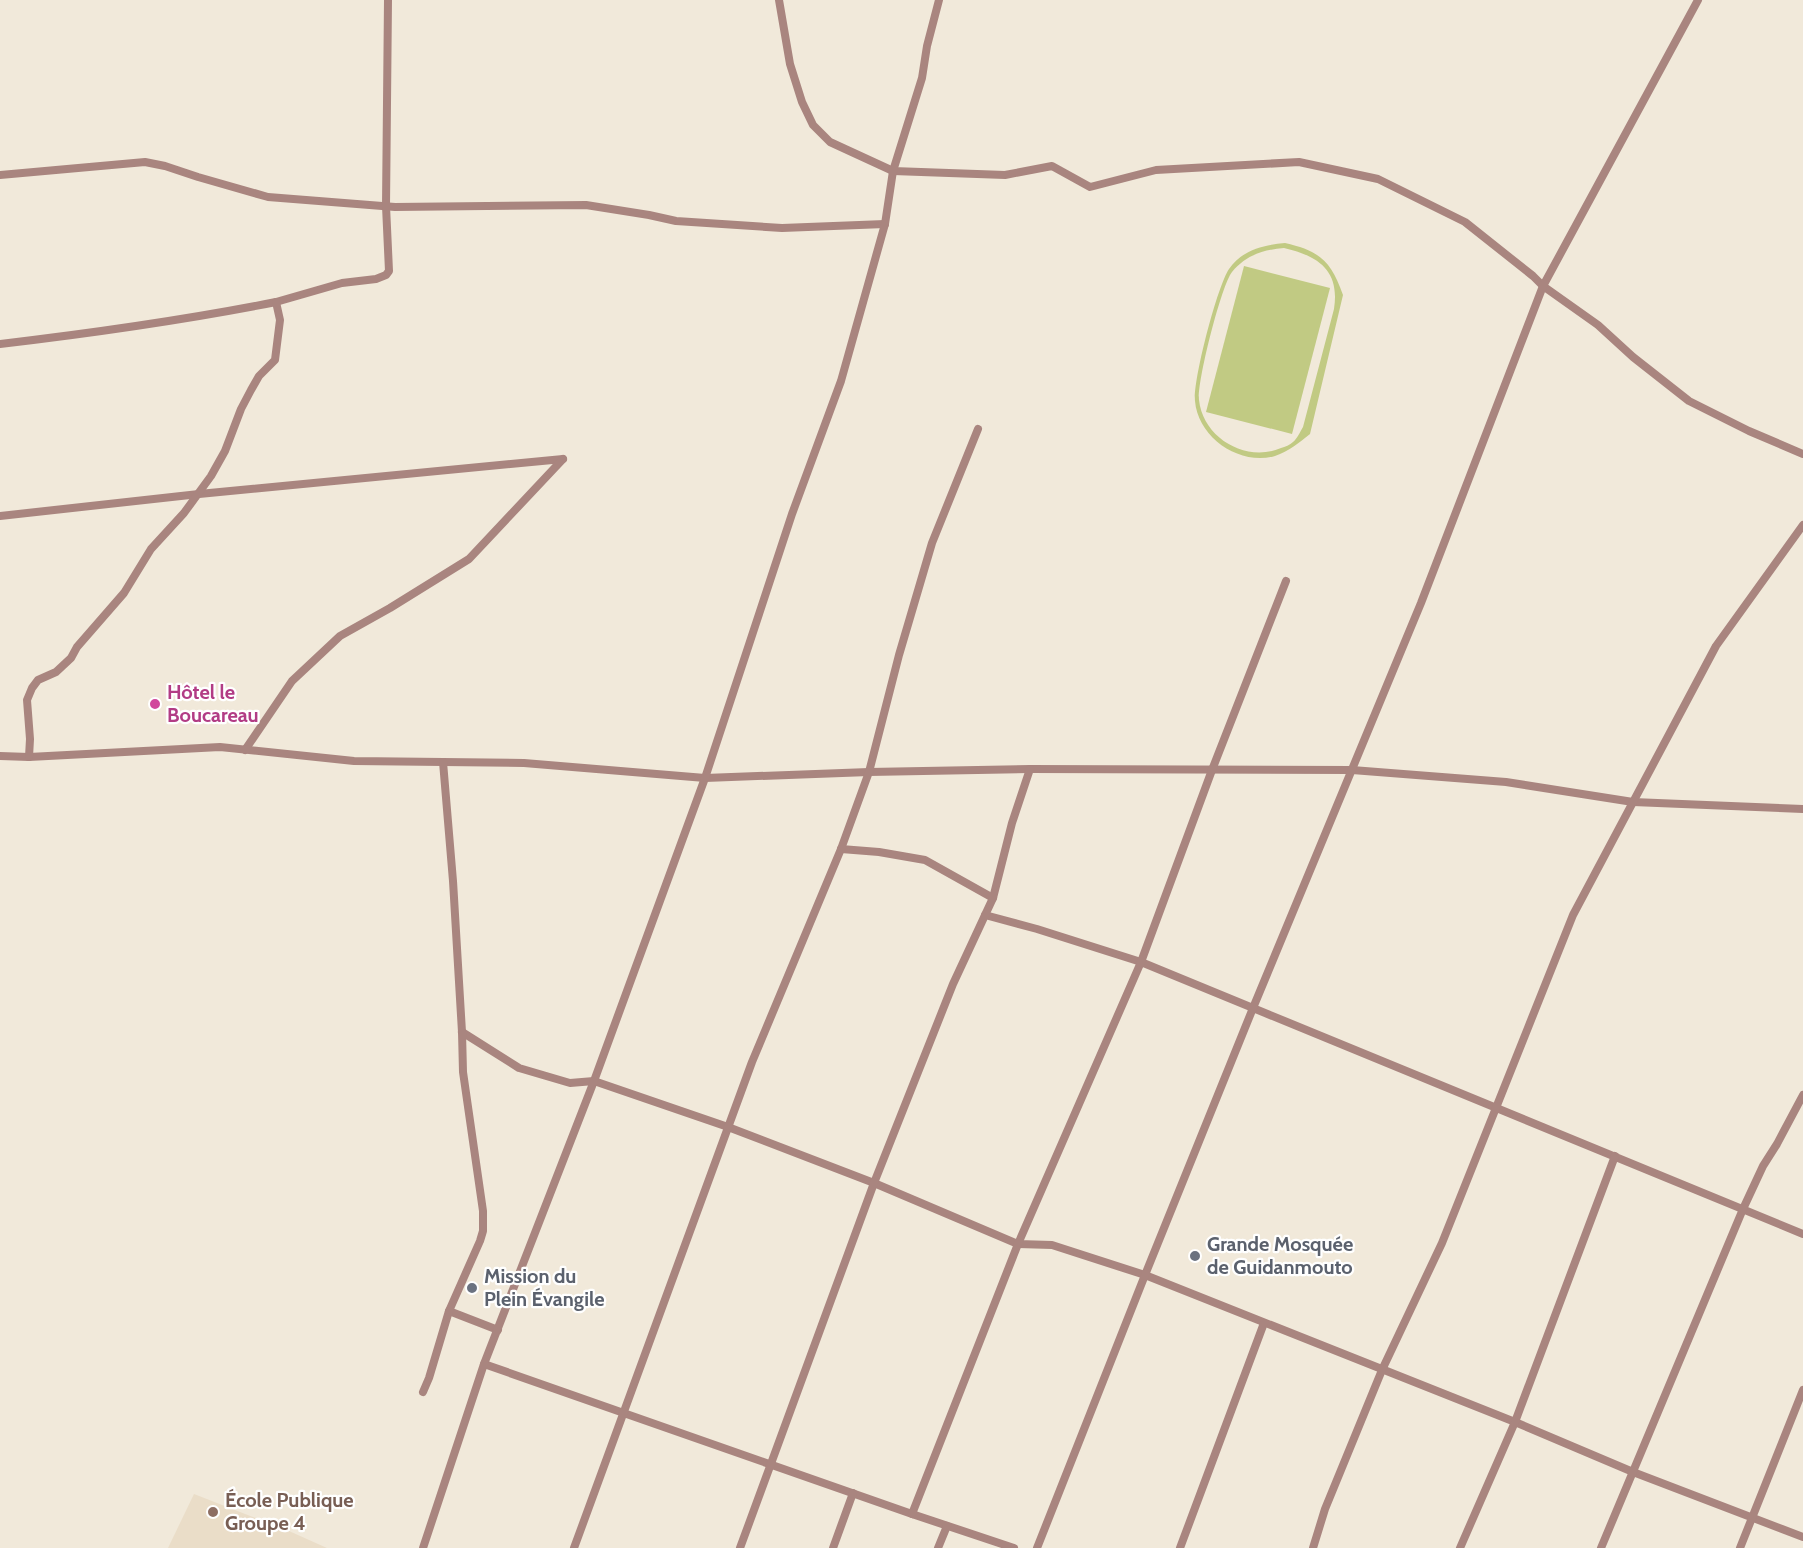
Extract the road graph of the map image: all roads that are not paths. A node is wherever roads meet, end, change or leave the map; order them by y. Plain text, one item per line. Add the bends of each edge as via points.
1 (388, 0) edge
2 (778, 0) edge
3 (939, 0) edge
4 (1698, 0) edge
5 (893, 171) junction
6 (0, 175) edge
7 (386, 206) junction
8 (885, 224) junction
9 (1543, 286) junction
10 (276, 302) junction
11 (0, 344) edge
12 (978, 429) dead end
13 (1803, 454) edge
14 (199, 494) junction
15 (0, 516) edge
16 (1803, 525) edge
17 (1286, 581) dead end
18 (244, 750) junction
19 (0, 756) edge
20 (28, 757) junction
21 (443, 762) junction
22 (1030, 769) junction
23 (1212, 770) junction
24 (1352, 770) junction
25 (869, 772) junction
26 (705, 778) junction
27 (1633, 802) junction
28 (1803, 809) edge
29 (841, 849) junction
30 (993, 898) junction
31 (985, 915) junction
32 (1141, 962) junction
33 (1253, 1008) junction
34 (462, 1032) junction
35 (594, 1081) junction
36 (1803, 1095) edge
37 (1496, 1108) junction
38 (728, 1127) junction
39 (1615, 1156) junction
40 (874, 1183) junction
41 (1743, 1209) junction
42 (1803, 1234) edge
43 (1018, 1244) junction
44 (1144, 1275) junction
45 (449, 1311) junction
46 (1264, 1323) junction
47 (498, 1330) junction
48 (484, 1364) junction
49 (1382, 1370) junction
50 (1803, 1390) edge
51 (423, 1392) dead end
52 (623, 1412) junction
53 (1515, 1422) junction
54 (771, 1464) junction
55 (1633, 1472) junction
56 (853, 1493) junction
57 (912, 1514) junction
58 (1752, 1516) junction
59 (947, 1526) junction
60 (1803, 1537) edge
61 (423, 1548) edge
62 (574, 1548) edge
63 (740, 1548) edge
64 (833, 1548) edge
65 (939, 1548) edge
66 (1014, 1548) edge
67 (1037, 1548) edge
68 (1180, 1548) edge
69 (1313, 1548) edge
70 (1460, 1548) edge
71 (1601, 1548) edge
72 (1740, 1548) edge

1 - 7 street
2 - 5 street via 790,64 813,126 830,142
3 - 5 street via 922,78
4 - 9 street
5 - 8 street
5 - 9 street via 1005,175 1052,166 1090,187 1156,170 1299,162 1378,179 1465,222
6 - 7 street via 145,162 268,197
7 - 8 street via 586,205 676,221 782,228
7 - 10 street via 386,275
8 - 26 street via 841,381 792,514
9 - 13 street via 1598,325 1689,401
9 - 24 street
10 - 11 street
10 - 14 street via 280,320 275,360 251,390 225,451
12 - 25 street via 933,543
14 - 15 street
14 - 18 street via 563,459 469,559 340,636 292,681
14 - 20 street via 151,549 124,594 71,658 32,688 27,700
16 - 27 street via 1716,646
17 - 23 street
18 - 20 street via 220,747
18 - 21 street via 354,761
19 - 20 street
21 - 26 street via 524,763
21 - 34 street
22 - 23 street
22 - 25 street
22 - 30 street
23 - 24 street
23 - 32 street
24 - 27 street via 1506,782
24 - 33 street
25 - 26 street
25 - 29 street
26 - 35 street
27 - 28 street
27 - 37 street via 1573,915
29 - 30 street via 925,860
29 - 38 street
30 - 31 street
31 - 32 street
31 - 40 street via 953,984
32 - 33 street
32 - 43 street
33 - 37 street
33 - 44 street
34 - 35 street via 519,1068 570,1083
34 - 45 street via 463,1072 483,1231
35 - 38 street
35 - 47 street
36 - 41 street
37 - 39 street
37 - 49 street via 1442,1243
38 - 40 street
38 - 52 street
39 - 41 street
39 - 53 street
40 - 43 street
40 - 54 street
41 - 42 street
41 - 55 street
43 - 44 street via 1052,1245
43 - 57 street
44 - 46 street
44 - 67 street
45 - 47 street
45 - 51 street
46 - 49 street
46 - 68 street
47 - 48 street
48 - 52 street
48 - 61 street
49 - 53 street
49 - 69 street
50 - 58 street
52 - 54 street
52 - 62 street
53 - 55 street
53 - 70 street
54 - 56 street
54 - 63 street
55 - 58 street
55 - 71 street
56 - 57 street
56 - 64 street
57 - 59 street
58 - 60 street
58 - 72 street
59 - 65 street
59 - 66 street

